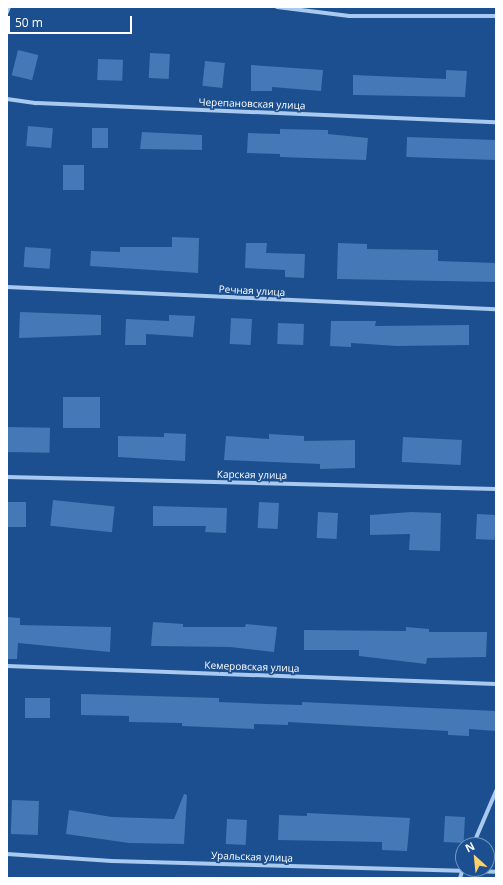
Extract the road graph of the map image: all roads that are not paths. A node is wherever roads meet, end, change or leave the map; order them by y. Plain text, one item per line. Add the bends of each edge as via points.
1 (9, 7) edge
2 (277, 7) edge
3 (7, 12) edge
4 (496, 16) edge
5 (7, 98) edge
6 (496, 122) edge
7 (7, 287) edge
8 (496, 309) edge
9 (7, 477) edge
10 (496, 489) edge
11 (7, 666) edge
12 (496, 684) edge
13 (496, 791) edge
14 (476, 837) edge
15 (7, 854) edge
16 (455, 870) edge

1 - 3 street
2 - 4 street via 349,16
5 - 6 street, Черепановская улица via 37,103
7 - 8 street, Речная улица
9 - 10 street, Карская улица
11 - 12 street, Кемеровская улица
13 - 14 street
15 - 16 street, Уральская улица via 112,861

